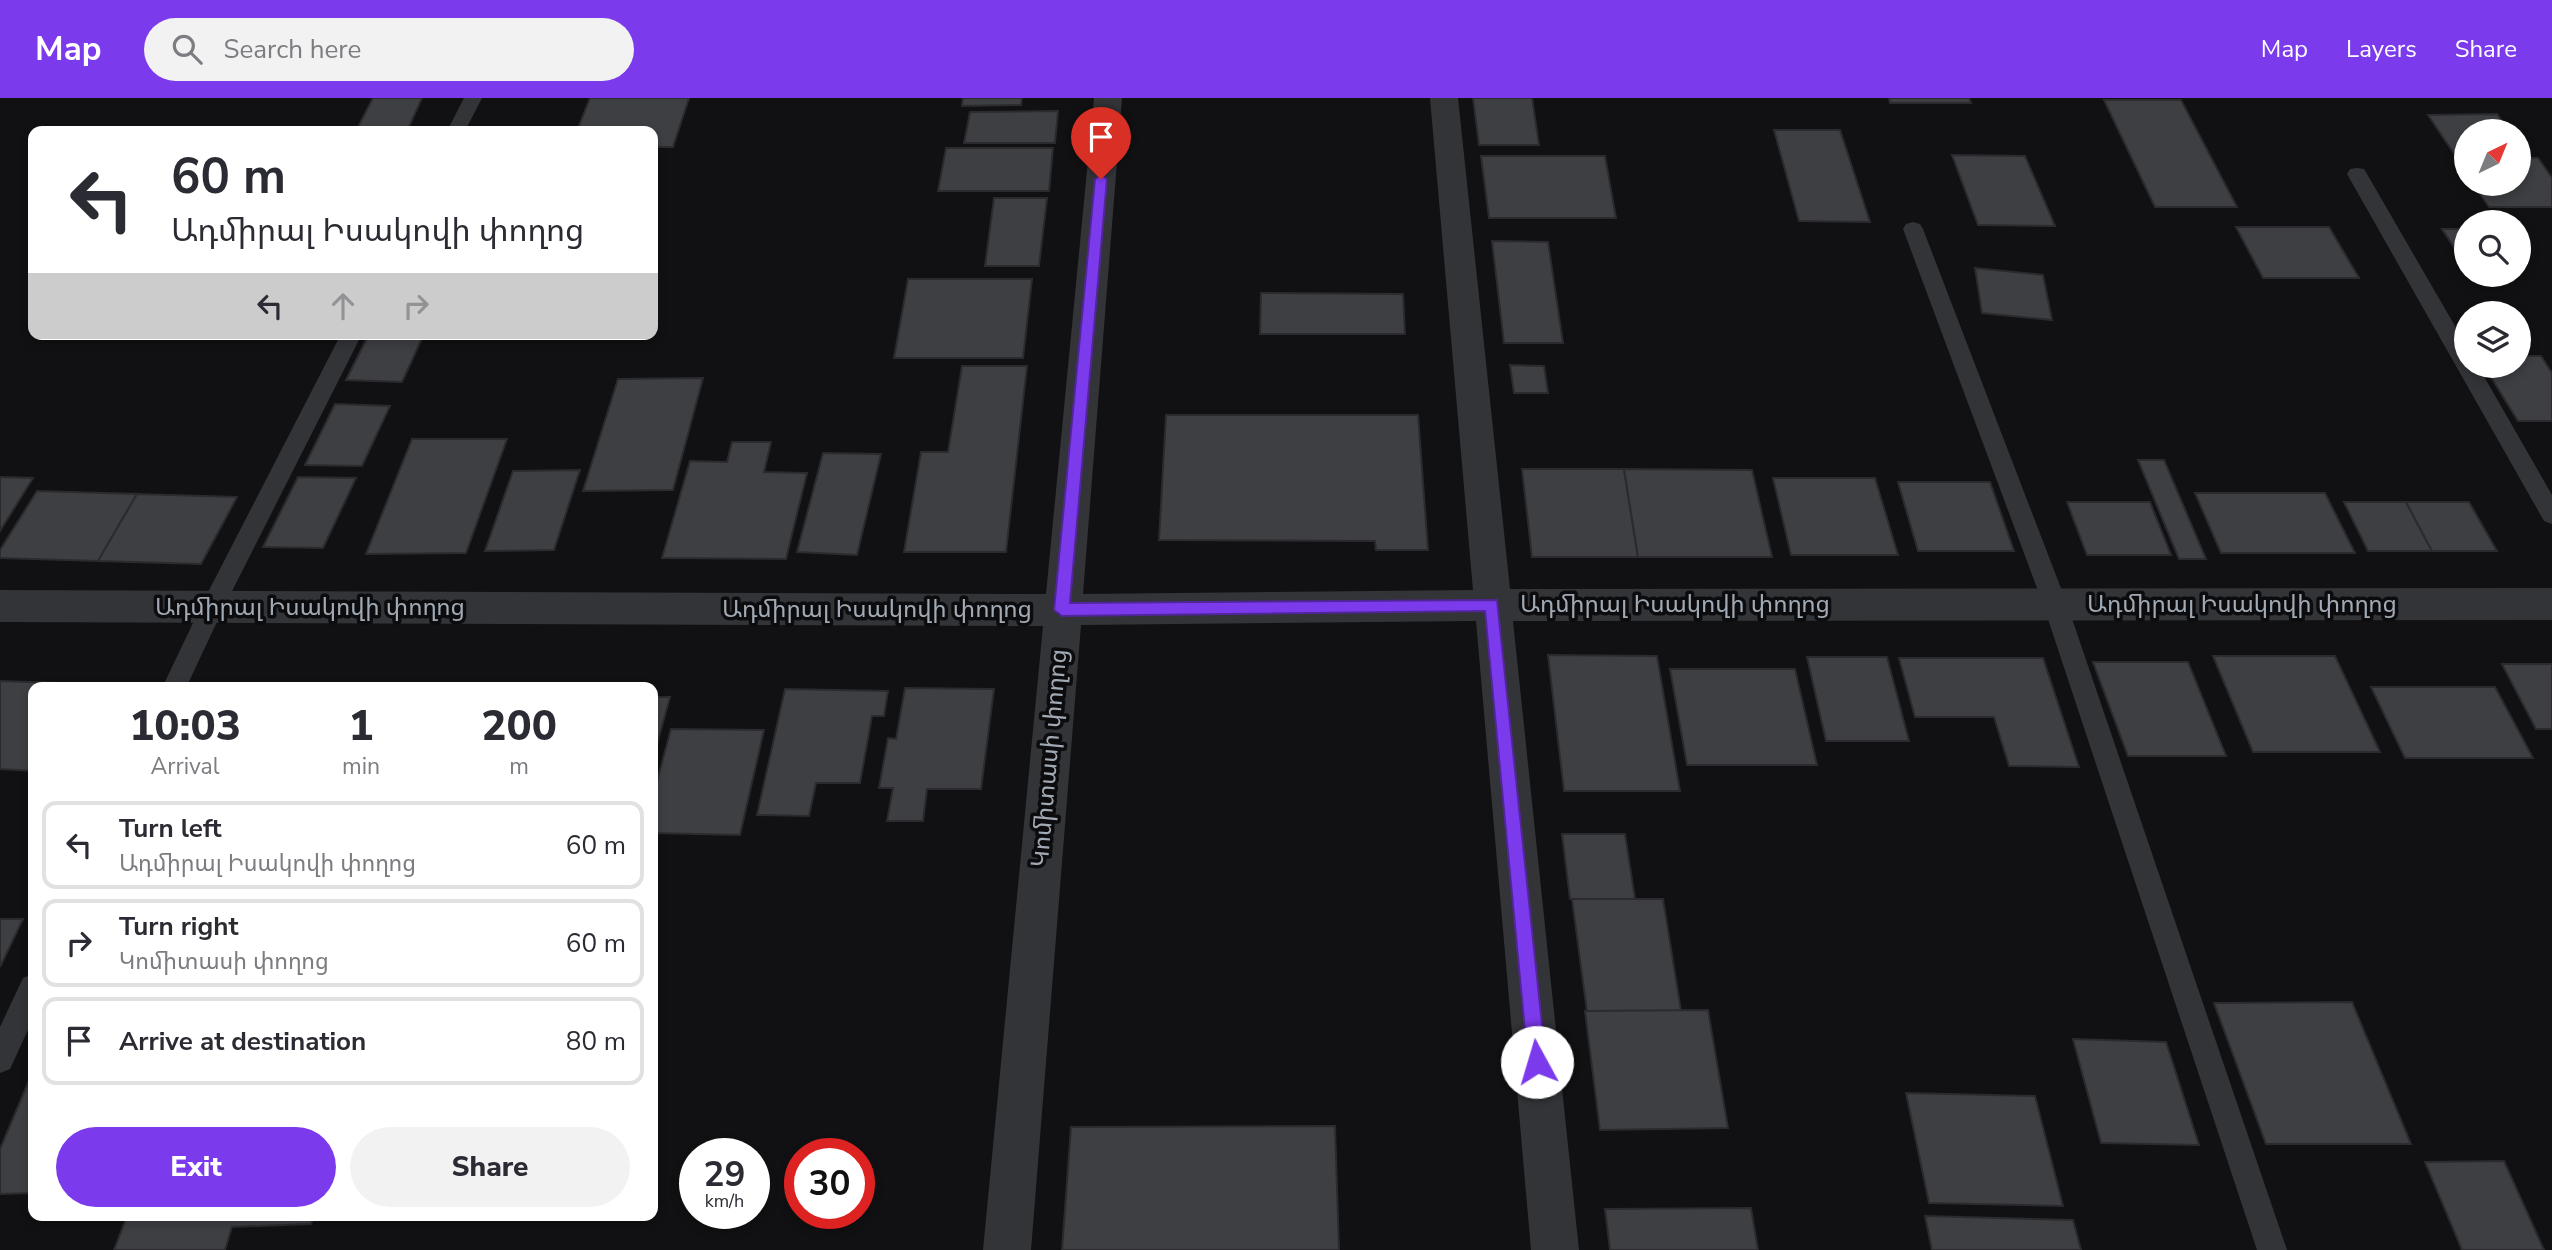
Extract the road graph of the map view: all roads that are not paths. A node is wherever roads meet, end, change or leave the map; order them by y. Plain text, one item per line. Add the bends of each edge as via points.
1 (473, 98) edge
2 (1108, 98) edge
3 (1444, 98) edge
4 (459, 126) edge
5 (2357, 174) dead end
6 (1913, 229) dead end
7 (349, 340) edge
8 (2454, 344) edge
9 (2473, 378) edge
10 (2552, 515) edge
11 (2055, 604) junction
12 (2552, 604) edge
13 (1492, 605) junction
14 (0, 606) edge
15 (212, 607) junction
16 (1062, 610) junction
17 (177, 682) edge
18 (28, 999) edge
19 (0, 1059) edge
20 (1007, 1250) edge
21 (1555, 1250) edge
22 (2272, 1250) edge

1 - 4 lane
2 - 16 street, Կոմիտասի փողոց
3 - 13 street
5 - 8 lane
6 - 11 lane
7 - 15 lane
9 - 10 lane
11 - 12 street, Ադմիրալ Իսակովի փողոց
11 - 13 street, Ադմիրալ Իսակովի փողոց
11 - 22 lane
13 - 16 street, Ադմիրալ Իսակովի փողոց
13 - 21 street
14 - 15 street, Ադմիրալ Իսակովի փողոց
15 - 16 street, Ադմիրալ Իսակովի փողոց
15 - 17 lane
16 - 20 street, Կոմիտասի փողոց
18 - 19 lane

